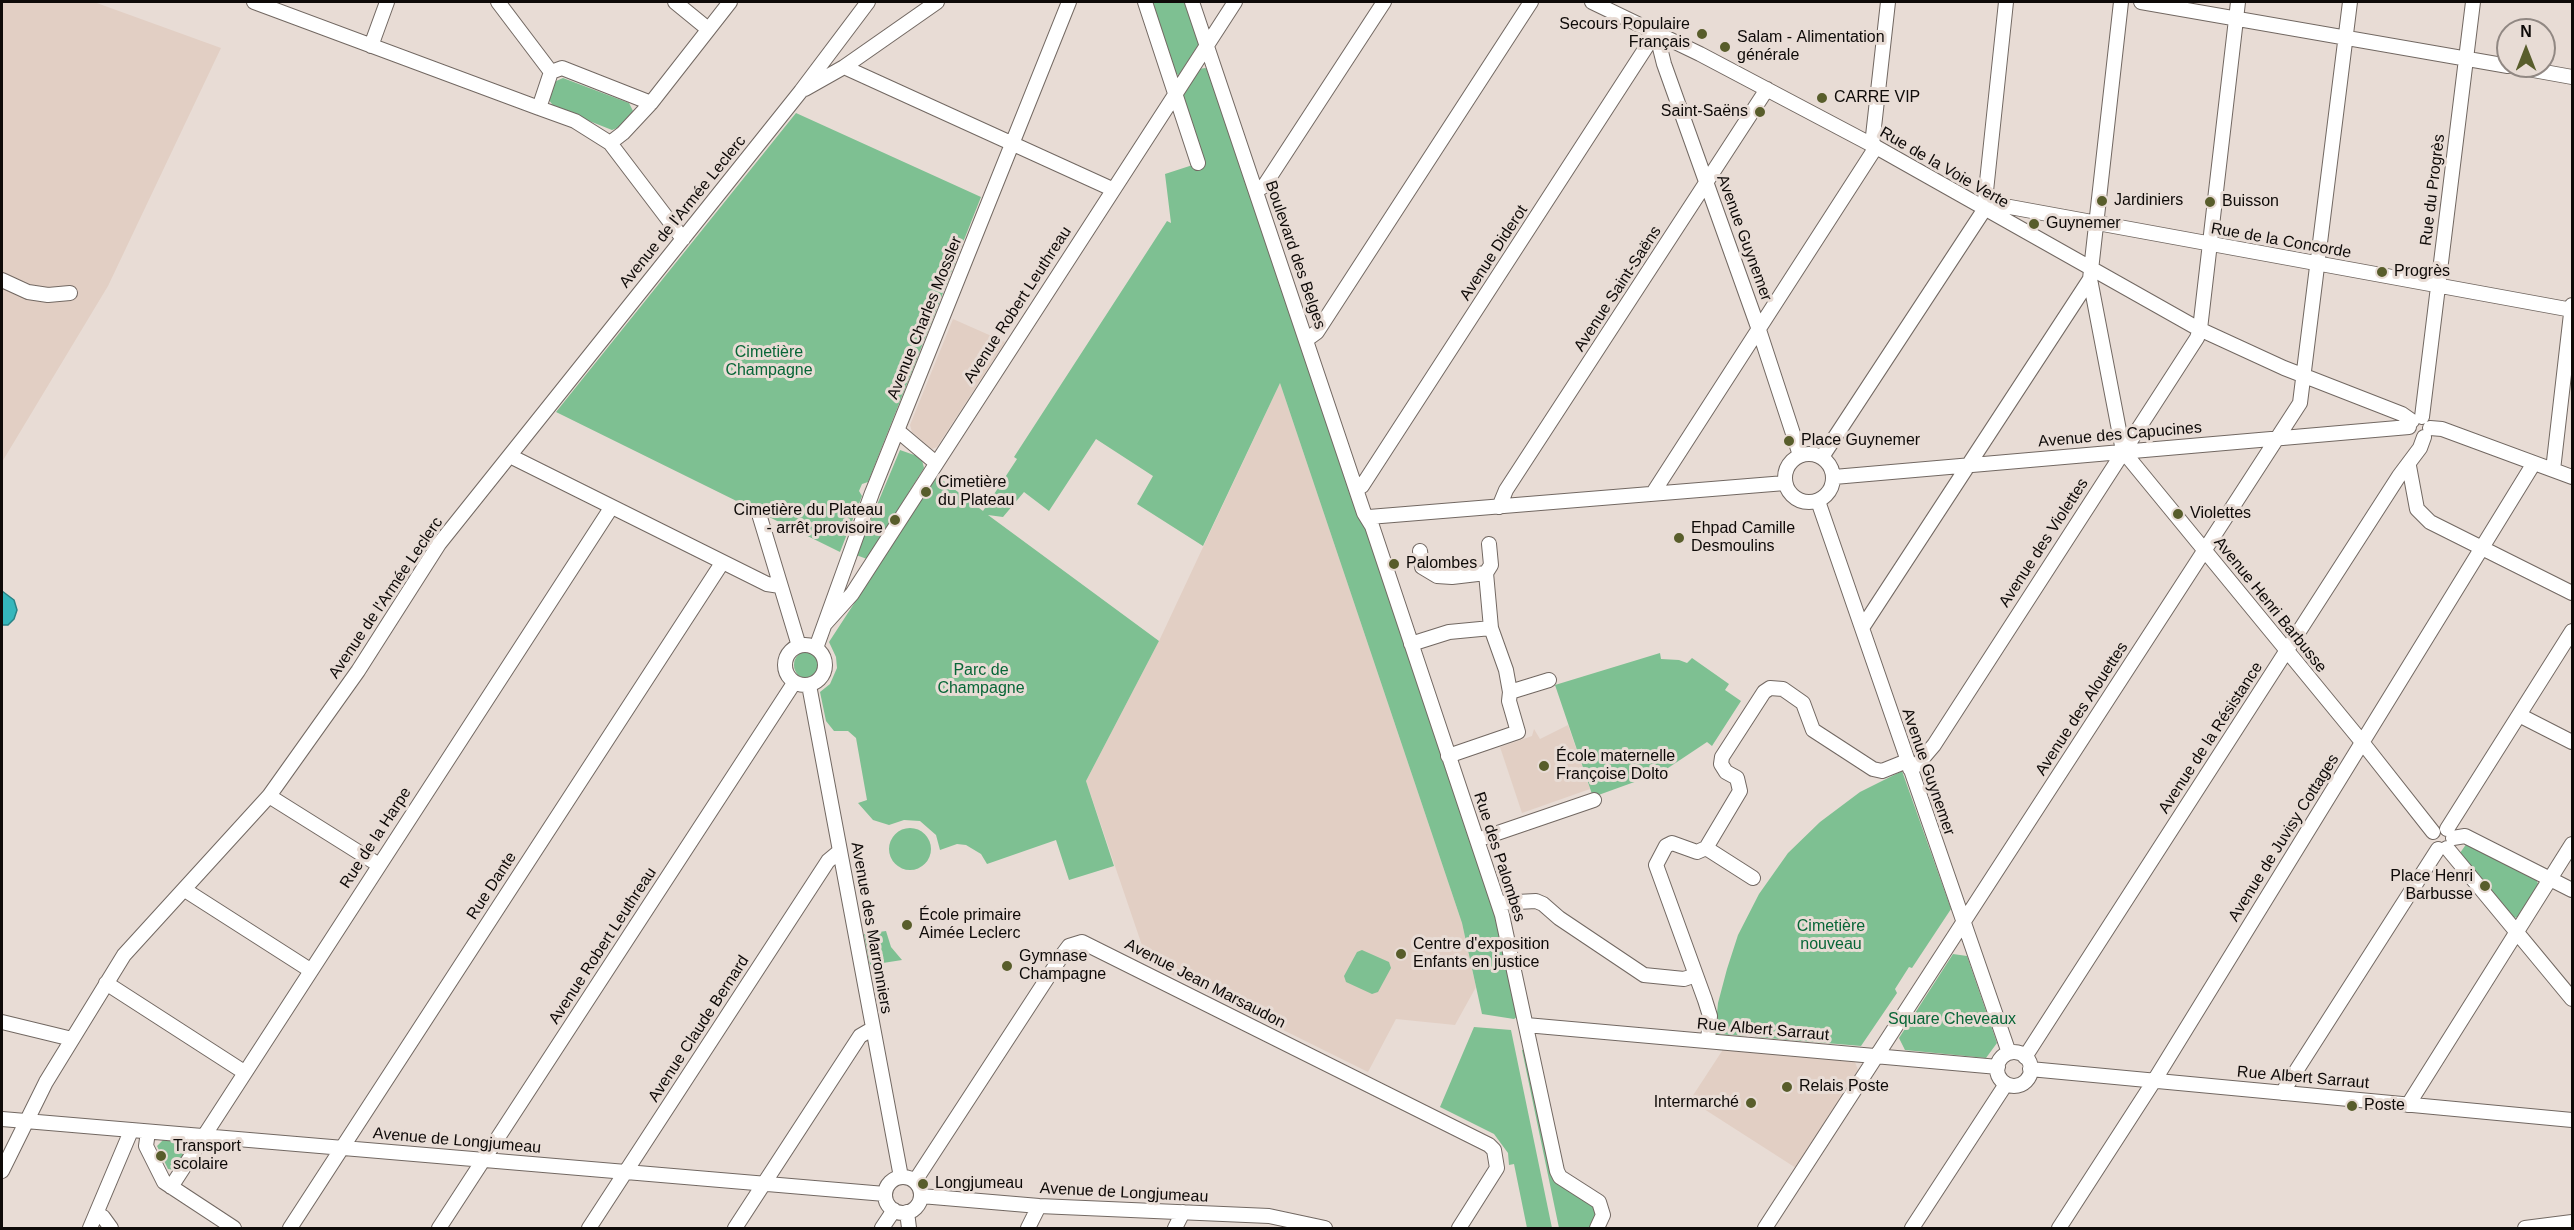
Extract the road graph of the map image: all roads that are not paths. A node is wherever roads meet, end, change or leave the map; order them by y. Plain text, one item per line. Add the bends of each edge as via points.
1 (254, 2) edge
2 (387, 2) edge
3 (498, 2) edge
4 (675, 2) edge
5 (730, 2) edge
6 (868, 2) edge
7 (937, 2) edge
8 (1069, 2) edge
9 (1145, 2) edge
10 (1192, 2) edge
11 (1235, 2) edge
12 (1384, 2) edge
13 (1531, 2) edge
14 (1592, 2) edge
15 (1888, 2) edge
16 (2006, 2) edge
17 (2121, 2) edge
18 (2141, 2) edge
19 (2238, 2) edge
20 (2350, 2) edge
21 (2473, 2) edge
22 (285, 7) edge
23 (2236, 18) junction
24 (708, 29) junction
25 (1656, 32) junction
26 (2345, 38) junction
27 (371, 46) junction
28 (1206, 46) junction
29 (2466, 58) junction
30 (2496, 64) edge
31 (844, 68) junction
32 (551, 72) junction
33 (2556, 73) edge
34 (2572, 76) edge
35 (1767, 90) junction
36 (801, 91) junction
37 (1175, 94) junction
38 (651, 103) junction
39 (539, 108) junction
40 (610, 143) junction
41 (1012, 144) junction
42 (1874, 146) junction
43 (1198, 163) dead end
44 (1707, 184) junction
45 (1112, 189) junction
46 (1256, 191) junction
47 (1984, 210) junction
48 (2095, 223) junction
49 (683, 240) junction
50 (2209, 244) junction
51 (2318, 264) junction
52 (2090, 274) junction
53 (2, 280) edge
54 (2439, 287) junction
55 (70, 293) dead end
56 (2572, 305) edge
57 (2572, 310) edge
58 (2200, 329) junction
59 (1759, 330) junction
60 (1306, 340) junction
61 (2305, 376) junction
62 (2419, 426) junction
63 (898, 431) junction
64 (2279, 437) junction
65 (2123, 451) junction
66 (1800, 455) junction
67 (510, 456) junction
68 (1822, 457) junction
69 (936, 463) junction
70 (2534, 463) junction
71 (1968, 465) junction
72 (2409, 466) junction
73 (2553, 470) junction
74 (1834, 477) junction
75 (2572, 477) edge
76 (1785, 483) junction
77 (1357, 489) junction
78 (1653, 493) junction
79 (1818, 501) junction
80 (1499, 507) junction
81 (611, 508) junction
82 (759, 514) dead end
83 (1369, 517) junction
84 (1489, 544) dead end
85 (2482, 547) junction
86 (2204, 550) junction
87 (1420, 551) dead end
88 (722, 563) junction
89 (1486, 573) junction
90 (780, 586) junction
91 (2572, 593) edge
92 (825, 624) junction
93 (1491, 628) junction
94 (1862, 628) junction
95 (2572, 631) edge
96 (1411, 644) junction
97 (799, 646) junction
98 (816, 648) junction
99 (2287, 651) junction
100 (1549, 680) dead end
101 (794, 683) junction
102 (809, 685) junction
103 (1510, 692) junction
104 (2519, 715) junction
105 (2362, 742) junction
106 (2572, 742) edge
107 (1448, 756) junction
108 (1908, 765) junction
109 (269, 796) junction
110 (1594, 800) dead end
111 (1477, 840) junction
112 (2446, 841) junction
113 (2572, 844) edge
114 (1706, 848) junction
115 (840, 851) junction
116 (379, 865) junction
117 (1753, 878) dead end
118 (2551, 879) junction
119 (185, 890) junction
120 (2572, 890) edge
121 (1498, 903) junction
122 (1964, 922) junction
123 (2517, 932) junction
124 (310, 970) junction
125 (1696, 975) junction
126 (106, 983) junction
127 (2572, 999) edge
128 (2, 1022) edge
129 (1526, 1026) junction
130 (872, 1029) junction
131 (72, 1039) junction
132 (1708, 1041) junction
133 (2009, 1053) junction
134 (1875, 1056) junction
135 (2028, 1063) junction
136 (1998, 1067) junction
137 (244, 1072) junction
138 (2154, 1081) junction
139 (2006, 1083) junction
140 (2282, 1093) junction
141 (2408, 1105) junction
142 (2, 1119) edge
143 (2572, 1120) edge
144 (26, 1121) junction
145 (131, 1131) junction
146 (147, 1132) junction
147 (204, 1136) junction
148 (342, 1148) junction
149 (483, 1160) junction
150 (2, 1171) edge
151 (626, 1171) junction
152 (901, 1177) junction
153 (915, 1181) junction
154 (764, 1184) junction
155 (171, 1187) junction
156 (885, 1194) junction
157 (921, 1196) junction
158 (1039, 1206) junction
159 (901, 1211) junction
160 (1183, 1212) junction
161 (98, 1214) junction
162 (2572, 1222) edge
163 (90, 1228) edge
164 (111, 1228) edge
165 (234, 1228) edge
166 (290, 1228) edge
167 (439, 1228) edge
168 (588, 1228) edge
169 (735, 1228) edge
170 (882, 1228) edge
171 (909, 1228) edge
172 (1028, 1228) edge
173 (1174, 1228) edge
174 (1324, 1228) edge
175 (1459, 1228) edge
176 (1597, 1228) edge
177 (1765, 1228) edge
178 (1912, 1228) edge
179 (2059, 1228) edge
180 (2525, 1228) edge

1 - 22 street
2 - 27 street
3 - 32 street
4 - 24 street
5 - 24 street
6 - 36 street, Avenue de l'Armée Leclerc
7 - 31 street
8 - 41 street, Avenue Charles Mossler
9 - 37 street
10 - 28 street, Boulevard des Belges
11 - 28 street, Avenue Robert Leuthreau
12 - 46 street via 1264,186
13 - 60 street via 1317,332
14 - 25 street, Rue de la Voie Verte
15 - 42 street
16 - 47 street
17 - 48 street
18 - 23 street
19 - 23 street
20 - 26 street, Avenue des Alouettes
21 - 29 street, Rue du Progrès
22 - 27 street
23 - 26 street
23 - 50 street
24 - 38 street
25 - 35 street, Rue de la Voie Verte
25 - 44 street, Avenue Guynemer
25 - 77 street, Avenue Diderot
26 - 29 street
26 - 51 street, Avenue des Alouettes
27 - 39 street
28 - 37 street, Avenue Robert Leuthreau
28 - 46 street, Boulevard des Belges
29 - 30 street
29 - 54 street, Rue du Progrès
31 - 36 street
31 - 41 street
32 - 38 street via 562,68
32 - 39 street
33 - 34 street
35 - 42 street, Rue de la Voie Verte
35 - 44 street, Avenue Saint-Saëns
36 - 49 street, Avenue de l'Armée Leclerc
37 - 43 street
37 - 45 street, Avenue Robert Leuthreau
38 - 40 street
39 - 40 street via 575,121
40 - 49 street
41 - 45 street
41 - 63 street, Avenue Charles Mossler
42 - 47 street, Rue de la Voie Verte
42 - 59 street
44 - 59 street, Avenue Guynemer
44 - 80 street, Avenue Saint-Saëns via 1506,490
45 - 69 street, Avenue Robert Leuthreau
46 - 60 street, Boulevard des Belges
47 - 48 street, Rue de la Concorde via 2010,207
47 - 52 street, Rue de la Voie Verte
47 - 68 street
48 - 50 street, Rue de la Concorde
48 - 52 street
49 - 67 street, Avenue de l'Armée Leclerc
50 - 51 street, Rue de la Concorde
50 - 58 street
51 - 54 street, Rue de la Concorde
51 - 61 street, Avenue des Alouettes
52 - 58 street, Rue de la Voie Verte
52 - 65 street, Avenue Henri Barbusse
52 - 71 street
53 - 55 street via 28,292
54 - 57 street, Rue de la Concorde
54 - 62 street, Rue du Progrès
56 - 57 street
57 - 73 street
58 - 61 street, Rue de la Voie Verte
58 - 65 street, Avenue des Violettes
59 - 66 street, Avenue Guynemer
59 - 78 street
60 - 77 street, Boulevard des Belges
61 - 62 street, Rue de la Voie Verte via 2402,414
61 - 64 street, Avenue des Alouettes via 2300,403
62 - 64 street, Avenue des Capucines
62 - 70 street, Rue de la Voie Verte via 2442,429
62 - 72 street, Avenue de la Résistance via 2423,443
63 - 69 street
63 - 92 street, Avenue Charles Mossler
64 - 65 street, Avenue des Capucines
64 - 86 street, Avenue des Alouettes
65 - 71 street, Avenue des Capucines
65 - 86 street, Avenue Henri Barbusse
65 - 108 street, Avenue des Violettes via 1934,745 1917,765
66 - 68 street via 1813,453
66 - 76 street via 1786,468
67 - 81 street
67 - 109 street, Avenue de l'Armée Leclerc via 439,544 357,671
68 - 74 street
69 - 92 street, Avenue Robert Leuthreau via 852,594
70 - 73 street, Rue de la Voie Verte
70 - 85 street, Avenue de Juvisy Cottages
71 - 74 street, Avenue des Capucines
71 - 94 street
72 - 85 street via 2418,511 2430,522
72 - 99 street, Avenue de la Résistance
73 - 75 street, Rue de la Voie Verte
74 - 79 street via 1830,491
76 - 78 street
76 - 79 street via 1800,500
77 - 83 street, Boulevard des Belges via 1364,513
78 - 80 street
79 - 94 street, Avenue Guynemer
80 - 83 street
81 - 88 street
81 - 116 street, Rue de la Harpe
82 - 90 street
83 - 96 street, Rue des Palombes
84 - 89 street via 1491,565
85 - 91 street
85 - 105 street, Avenue de Juvisy Cottages
86 - 99 street, Avenue Henri Barbusse
86 - 122 street, Avenue des Alouettes
87 - 89 street via 1422,567 1437,576
88 - 90 street
88 - 148 street, Rue Dante
89 - 93 street
90 - 97 street
92 - 98 street, Avenue Charles Mossler
93 - 96 street via 1449,632
93 - 103 street
94 - 108 street, Avenue Guynemer
95 - 104 street
96 - 107 street, Rue des Palombes
97 - 98 street
97 - 101 street via 789,654 785,666
98 - 102 street via 824,657 825,669 820,680
99 - 105 street, Avenue Henri Barbusse
99 - 135 street, Avenue de la Résistance
100 - 103 street
101 - 102 street
101 - 149 street, Avenue Robert Leuthreau
102 - 115 street, Avenue des Marronniers
103 - 107 street via 1518,732
104 - 106 street
104 - 112 street
105 - 112 street, Avenue Henri Barbusse via 2433,832 2437,829
105 - 138 street, Avenue de Juvisy Cottages
107 - 111 street, Rue des Palombes
108 - 114 street via 1882,771 1873,769 1813,730 1803,703 1783,689 1770,688 1722,757 1721,764 1737,778 1740,791
108 - 122 street, Avenue Guynemer
109 - 116 street
109 - 119 street, Avenue de l'Armée Leclerc
110 - 111 street
111 - 121 street, Rue des Palombes
112 - 118 street via 2465,836
112 - 123 street
112 - 140 street
113 - 118 street
114 - 117 street
114 - 125 street via 1697,852 1672,843 1666,846 1656,865
115 - 130 street, Avenue des Marronniers
115 - 151 street, Avenue Claude Bernard via 828,861
116 - 124 street, Rue de la Harpe
118 - 120 street
118 - 123 street
119 - 124 street
119 - 126 street, Avenue de l'Armée Leclerc via 124,955
121 - 125 street via 1543,904 1644,975 1684,979
121 - 129 street, Rue des Palombes
122 - 133 street, Avenue Guynemer
122 - 134 street, Avenue des Alouettes
123 - 127 street
123 - 141 street
124 - 137 street, Rue de la Harpe
125 - 132 street via 1710,1016
126 - 131 street, Avenue de l'Armée Leclerc
126 - 137 street
128 - 131 street
129 - 132 street, Rue Albert Sarraut
129 - 176 street, Rue des Palombes via 1557,1171 1599,1202 1603,1215
130 - 152 street, Avenue des Marronniers
130 - 154 street via 860,1036
131 - 144 street, Avenue de l'Armée Leclerc
132 - 134 street, Rue Albert Sarraut
133 - 135 street via 2015,1052
133 - 136 street
134 - 136 street, Rue Albert Sarraut
134 - 177 street, Avenue des Alouettes
135 - 138 street, Rue Albert Sarraut
135 - 139 street via 2027,1079 2019,1086
136 - 139 street via 1998,1075
137 - 147 street, Rue de la Harpe
138 - 140 street, Rue Albert Sarraut
138 - 179 street, Avenue de Juvisy Cottages
139 - 178 street
140 - 141 street, Rue Albert Sarraut
141 - 143 street, Rue Albert Sarraut
142 - 144 street, Avenue de Longjumeau
144 - 145 street, Avenue de Longjumeau
144 - 150 street, Avenue de l'Armée Leclerc
145 - 146 street, Avenue de Longjumeau
145 - 161 street
146 - 147 street, Avenue de Longjumeau
146 - 155 street via 146,1146 160,1175
147 - 148 street, Avenue de Longjumeau
147 - 155 street, Rue de la Harpe
148 - 149 street, Avenue de Longjumeau
148 - 166 street, Rue Dante
149 - 151 street, Avenue de Longjumeau
149 - 167 street, Avenue Robert Leuthreau
151 - 154 street, Avenue de Longjumeau
151 - 168 street, Avenue Claude Bernard
152 - 153 street
152 - 156 street via 890,1183
153 - 157 street
153 - 175 street, Avenue Jean Marsaudon via 1063,954 1069,946 1082,942 1489,1145 1494,1150 1497,1168
154 - 156 street, Avenue de Longjumeau
154 - 169 street
155 - 165 street
156 - 159 street via 888,1203
157 - 158 street, Avenue de Longjumeau
157 - 159 street via 916,1207
158 - 160 street, Avenue de Longjumeau
158 - 172 street
159 - 170 street
159 - 171 street
160 - 173 street
160 - 174 street, Avenue de Longjumeau via 1269,1216
161 - 163 street
161 - 164 street
162 - 180 street

